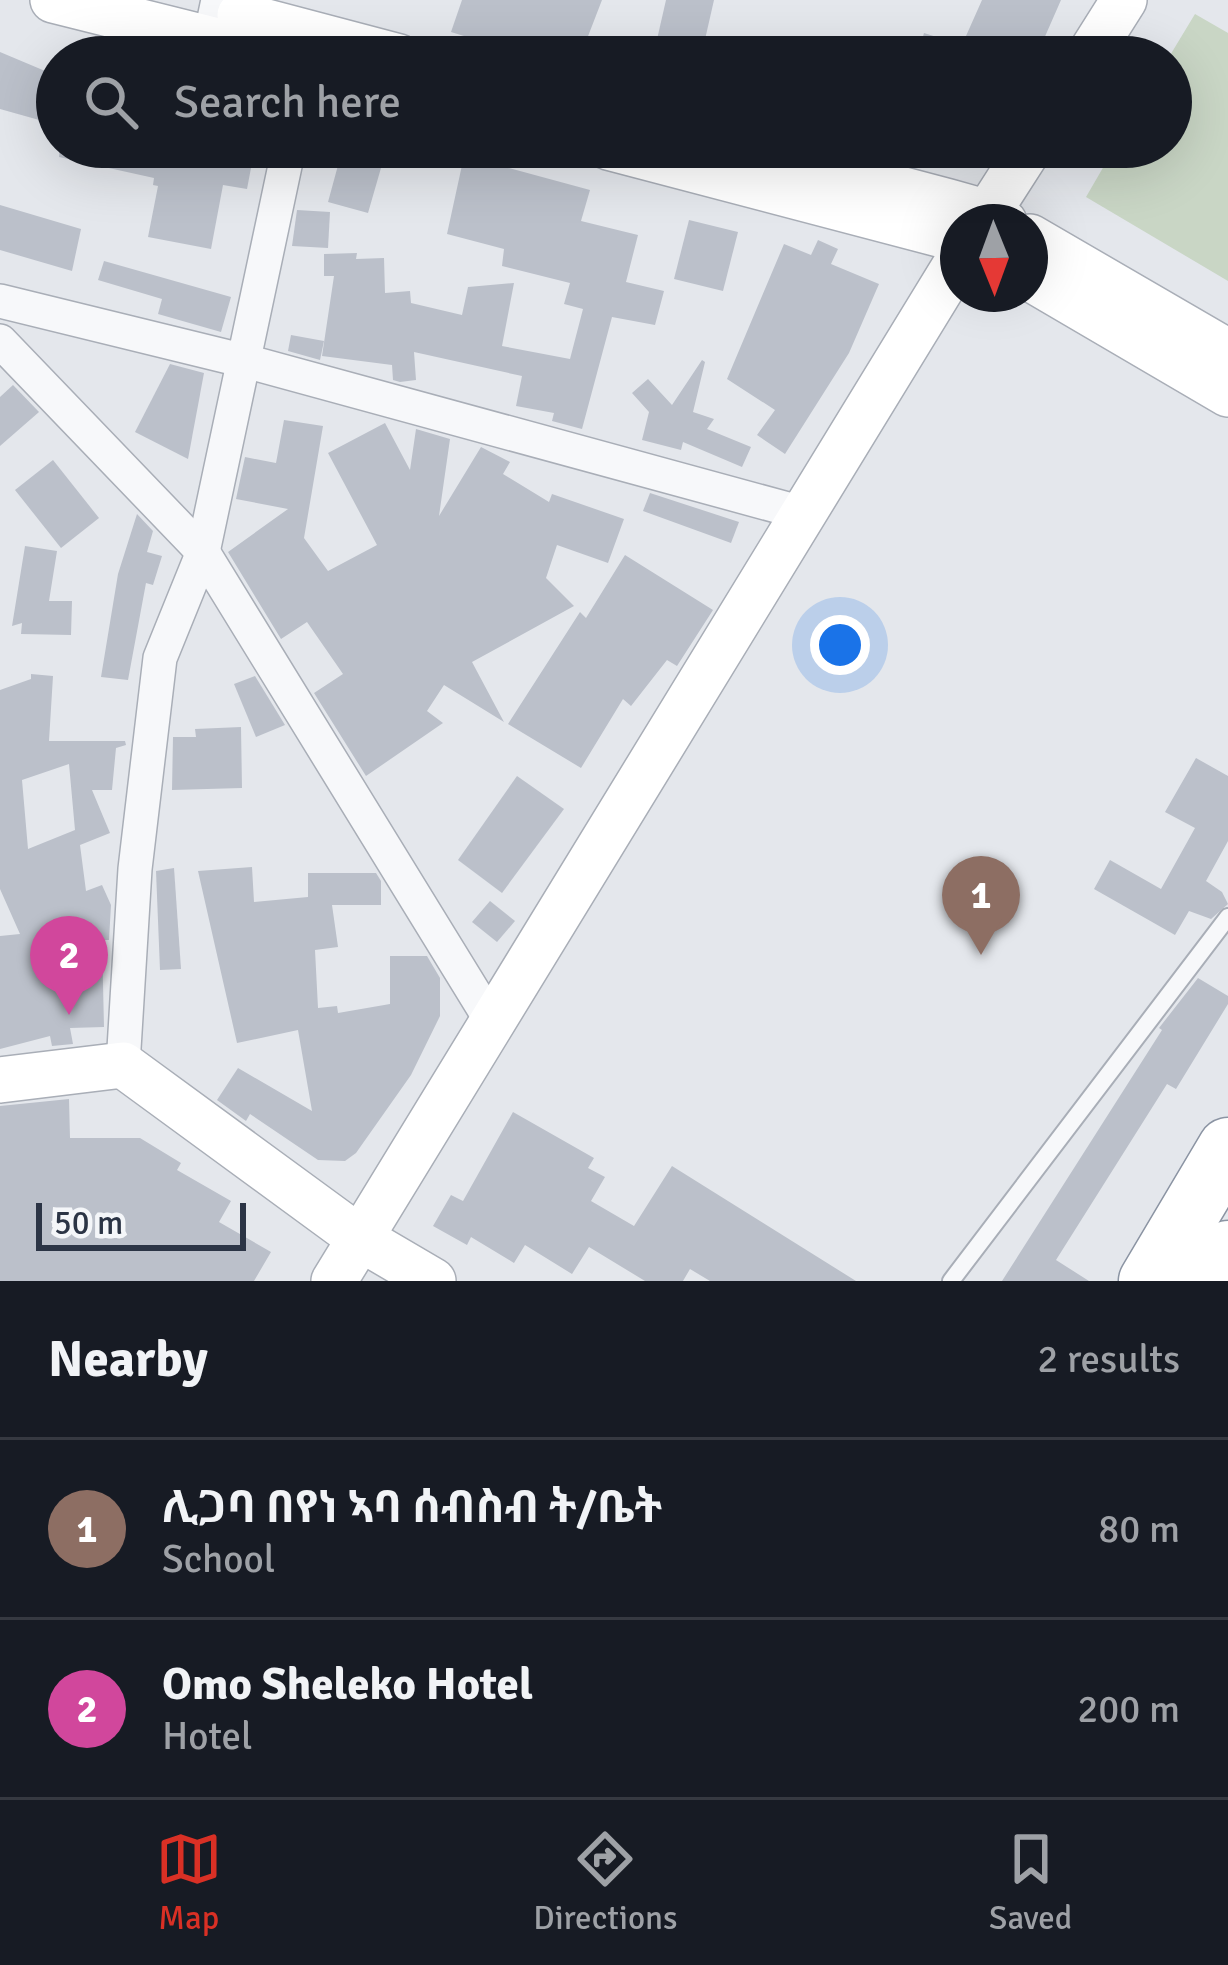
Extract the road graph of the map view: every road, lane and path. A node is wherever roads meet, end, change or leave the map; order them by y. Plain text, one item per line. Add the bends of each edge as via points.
1 (53, 0) edge
2 (1124, 0) edge
3 (207, 12) edge
4 (246, 36) edge
5 (309, 36) edge
6 (1101, 36) edge
7 (285, 168) edge
8 (710, 168) edge
9 (807, 168) edge
10 (1017, 168) edge
11 (995, 204) edge
12 (940, 210) edge
13 (940, 215) edge
14 (1048, 247) edge
15 (1048, 289) edge
16 (940, 291) edge
17 (0, 301) edge
18 (0, 340) edge
19 (1228, 352) edge
20 (245, 361) junction
21 (1228, 394) edge
22 (806, 514) junction
23 (203, 552) junction
24 (1228, 916) edge
25 (492, 1022) junction
26 (123, 1065) junction
27 (0, 1080) edge
28 (1228, 1148) edge
29 (358, 1237) junction
30 (1228, 1251) edge
31 (334, 1281) edge
32 (433, 1281) edge
33 (951, 1281) edge
34 (1149, 1281) edge
35 (1209, 1281) edge

1 - 3 main road
2 - 6 main road
3 - 4 main road
3 - 5 main road
7 - 20 street
8 - 13 main road
9 - 12 main road
10 - 11 main road
14 - 19 main road
15 - 21 main road
16 - 22 main road
17 - 20 street
18 - 23 street
20 - 22 street
20 - 23 street
22 - 25 main road
23 - 25 street
23 - 26 street via 160,658
24 - 33 lane
25 - 29 main road
26 - 27 main road
26 - 29 main road
28 - 34 highway
29 - 31 main road
29 - 32 main road
30 - 35 highway

